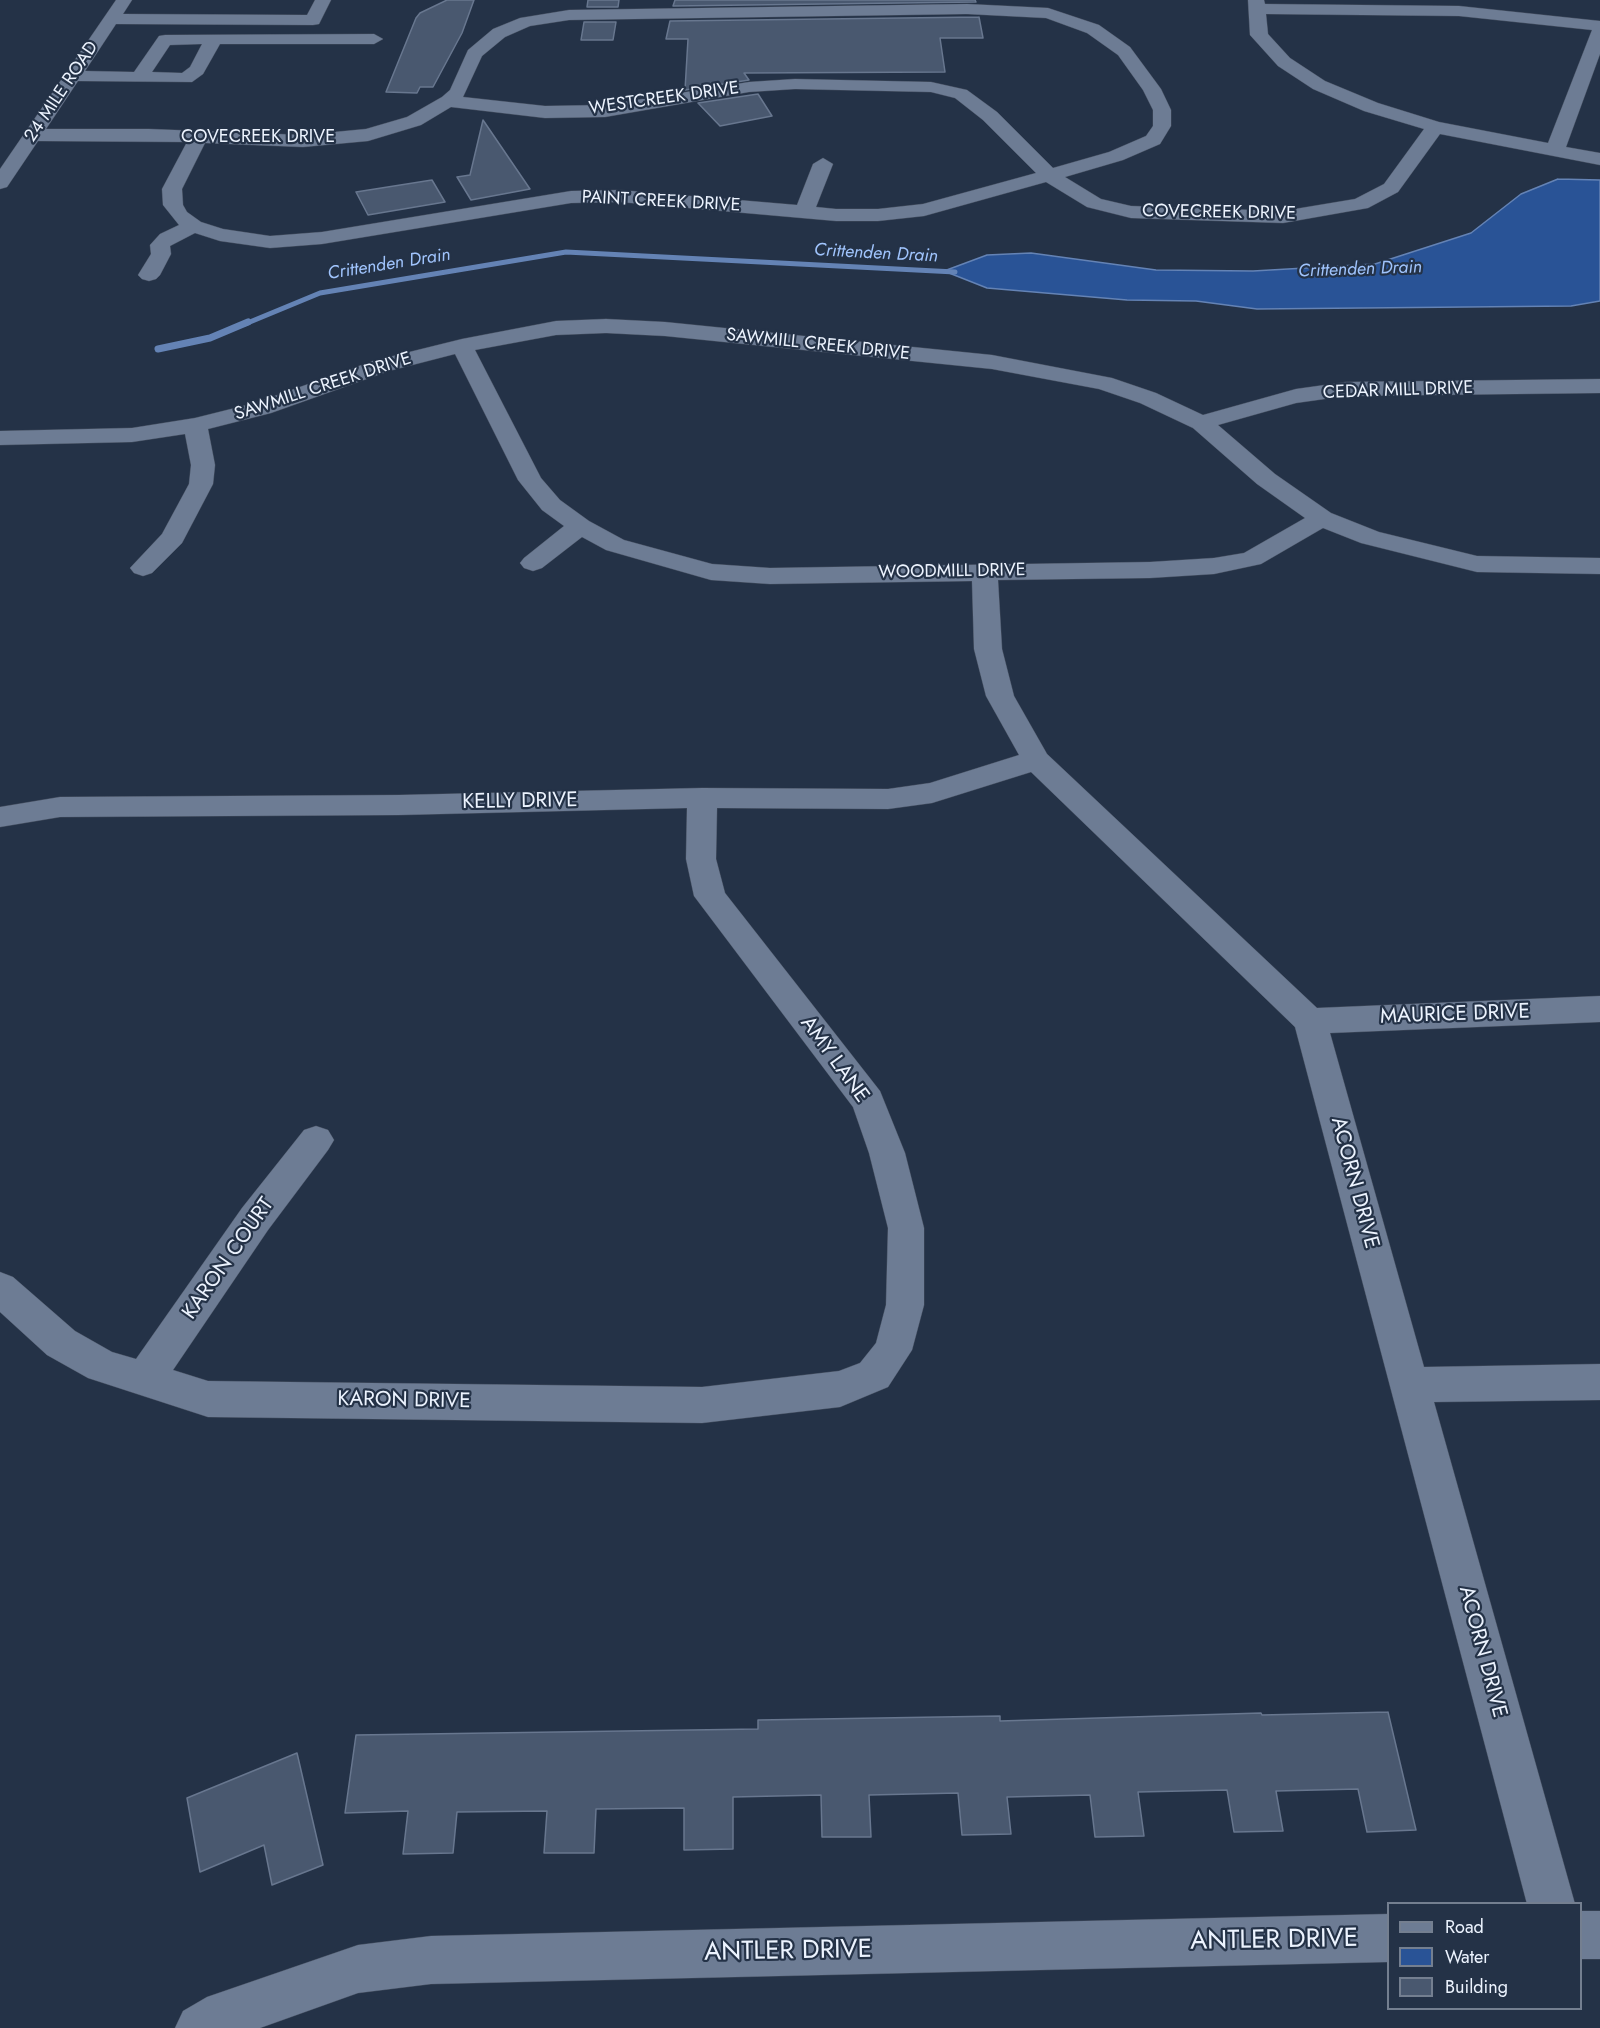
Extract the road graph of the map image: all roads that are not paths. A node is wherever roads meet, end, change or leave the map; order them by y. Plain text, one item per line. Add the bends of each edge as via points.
1 (124, 0) edge
2 (242, 0) edge
3 (323, 0) edge
4 (1256, 5) edge
5 (112, 19) junction
6 (229, 20) junction
7 (1600, 26) edge
8 (1600, 31) edge
9 (214, 39) junction
10 (374, 39) dead end
11 (141, 75) junction
12 (73, 76) junction
13 (448, 101) junction
14 (1435, 127) junction
15 (31, 138) junction
16 (198, 138) junction
17 (1555, 150) junction
18 (1600, 159) edge
19 (823, 164) dead end
20 (4, 173) edge
21 (1049, 175) junction
22 (804, 212) junction
23 (194, 225) junction
24 (149, 276) dead end
25 (462, 346) junction
26 (1600, 386) edge
27 (1201, 423) junction
28 (195, 425) junction
29 (0, 438) edge
30 (1322, 518) junction
31 (580, 526) junction
32 (533, 563) dead end
33 (1600, 566) edge
34 (143, 568) dead end
35 (985, 572) junction
36 (1036, 760) junction
37 (702, 798) junction
38 (0, 817) edge
39 (1600, 1009) edge
40 (1310, 1021) junction
41 (316, 1140) dead end
42 (0, 1287) edge
43 (145, 1379) junction
44 (1600, 1382) edge
45 (1409, 1385) junction
46 (840, 1389) joint
47 (1550, 1902) edge
48 (1582, 1935) edge
49 (1600, 1935) edge
50 (1387, 1938) edge
51 (200, 2028) edge

1 - 5 street, 24 MILE ROAD
2 - 6 street
3 - 6 street via 313,20
4 - 7 street via 1459,11
4 - 14 street via 1259,35 1284,62 1318,86
5 - 6 street
5 - 12 street, 24 MILE ROAD
8 - 17 street
9 - 10 street
9 - 11 street via 165,40
9 - 11 street via 197,69 186,78
11 - 12 street
12 - 15 street, 24 MILE ROAD
13 - 16 street, COVECREEK DRIVE via 405,124 357,136 312,141
13 - 21 street, WESTCREEK DRIVE via 545,112 605,111 749,87 831,84 938,89 961,94
13 - 21 street, PAINT CREEK DRIVE via 458,92 476,50 499,33 526,22 586,13 967,9 1048,13 1093,29 1124,51 1162,110 1162,126 1153,140 1116,156
14 - 17 street
14 - 21 street, COVECREEK DRIVE via 1391,188 1361,204 1324,212 1283,217 1131,212 1094,202
15 - 16 street, COVECREEK DRIVE
15 - 20 street, 24 MILE ROAD
16 - 23 street via 173,183 171,198 180,216
17 - 18 street
19 - 22 street
21 - 22 street, PAINT CREEK DRIVE via 924,210 857,215
22 - 23 street, PAINT CREEK DRIVE via 594,196 544,200 296,241 246,240
23 - 24 street via 160,245 161,254
25 - 27 street, SAWMILL CREEK DRIVE via 556,328 606,326 945,357 1104,383
25 - 28 street, SAWMILL CREEK DRIVE via 381,366 263,408
25 - 31 street, WOODMILL DRIVE via 530,480 551,505
26 - 27 street, CEDAR MILL DRIVE via 1346,389 1296,396
27 - 30 street, SAWMILL CREEK DRIVE via 1266,479
28 - 29 street, SAWMILL CREEK DRIVE via 132,435
28 - 34 street via 204,465 201,484 173,537
30 - 33 street, SAWMILL CREEK DRIVE via 1403,548 1477,564
30 - 35 street, WOODMILL DRIVE via 1252,559 1214,566
31 - 32 street
31 - 35 street, WOODMILL DRIVE via 615,545 711,572 770,576
35 - 36 street via 988,649 1000,696
36 - 37 street, KELLY DRIVE via 932,793 888,799
36 - 40 street
37 - 38 street, KELLY DRIVE via 60,807
37 - 46 street, AMY LANE via 701,859 710,896 868,1101 887,1153 906,1228 905,1305 893,1350 874,1375
39 - 40 street, MAURICE DRIVE
40 - 45 street, ACORN DRIVE
41 - 43 street, KARON COURT via 255,1219
42 - 43 street, KARON DRIVE via 61,1343 102,1366
43 - 46 street, KARON DRIVE via 208,1399 702,1405
44 - 45 street
45 - 47 street, ACORN DRIVE
48 - 49 street
50 - 51 street, ANTLER DRIVE via 431,1960 358,1970 207,2022

